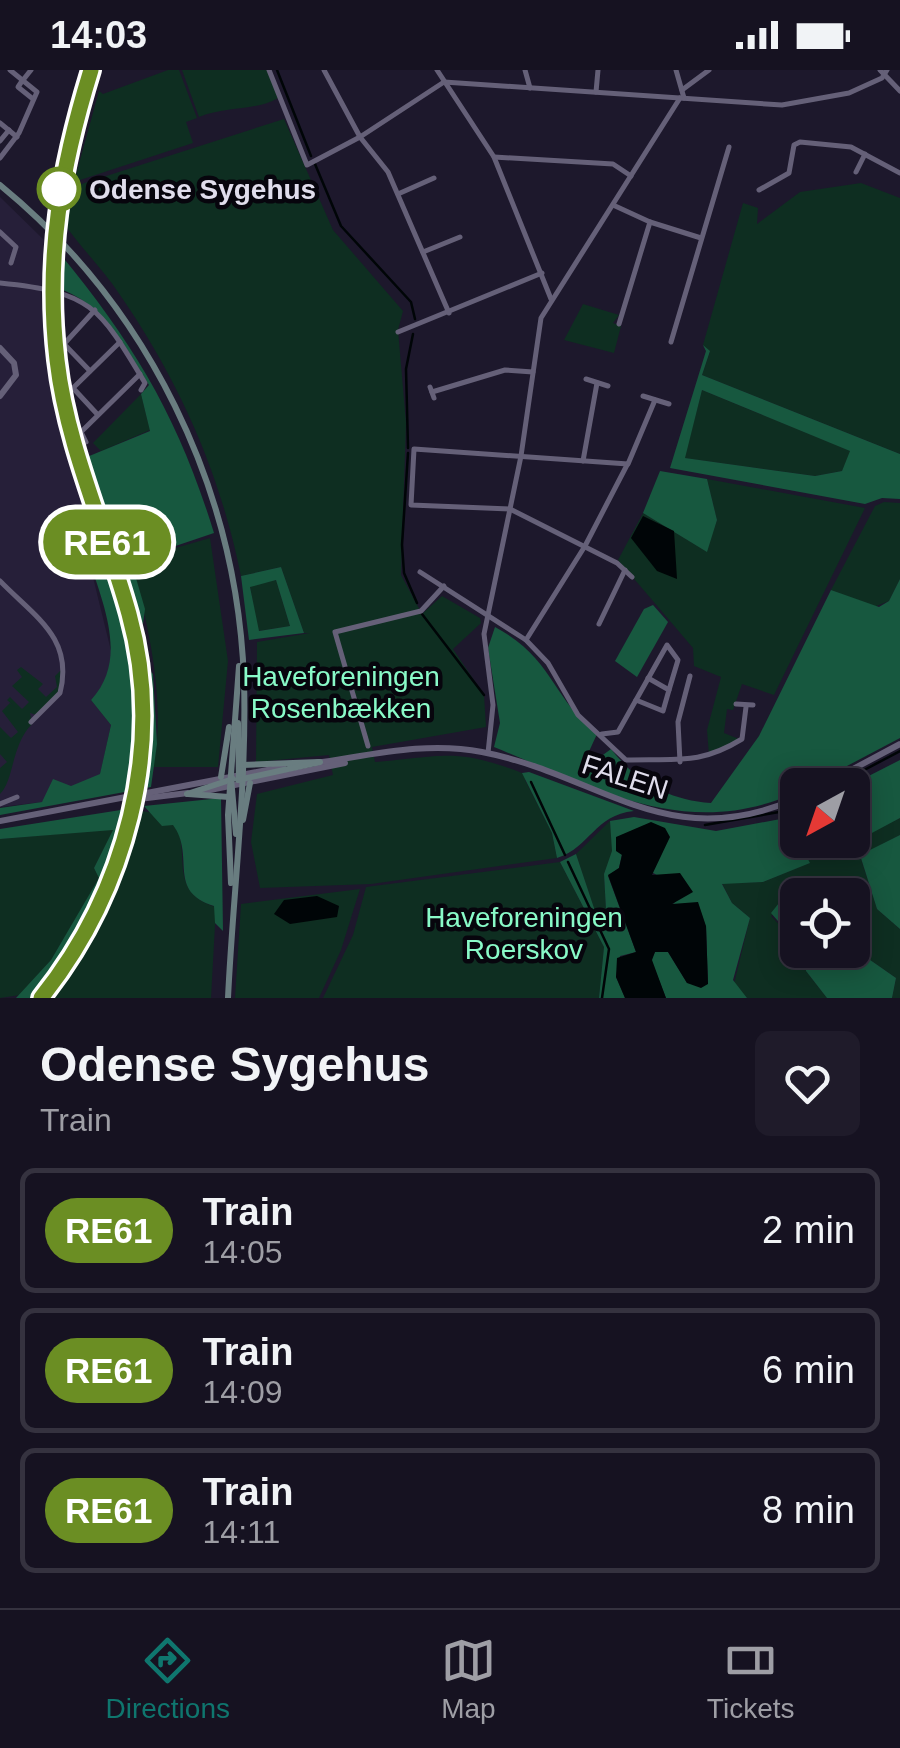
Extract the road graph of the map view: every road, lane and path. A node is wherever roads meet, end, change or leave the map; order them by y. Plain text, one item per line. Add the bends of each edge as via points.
1 (10, 70) edge
2 (31, 70) edge
3 (269, 70) edge
4 (324, 70) edge
5 (437, 70) edge
6 (524, 70) edge
7 (598, 70) edge
8 (676, 70) edge
9 (709, 70) edge
10 (884, 72) edge
11 (22, 80) junction
12 (444, 82) junction
13 (530, 88) junction
14 (682, 90) junction
15 (900, 91) edge
16 (596, 92) junction
17 (682, 98) junction
18 (0, 123) edge
19 (9, 130) junction
20 (16, 137) junction
21 (360, 137) junction
22 (0, 141) edge
23 (729, 148) dead end
24 (865, 154) junction
25 (494, 157) junction
26 (0, 158) edge
27 (856, 172) dead end
28 (900, 173) edge
29 (631, 176) junction
30 (434, 178) dead end
31 (0, 184) edge
32 (759, 190) dead end
33 (398, 194) junction
34 (613, 204) junction
35 (650, 222) junction
36 (0, 232) edge
37 (460, 237) dead end
38 (701, 238) junction
39 (423, 252) junction
40 (12, 263) dead end
41 (544, 276) junction
42 (0, 283) edge
43 (557, 292) junction
44 (551, 301) junction
45 (95, 310) junction
46 (448, 313) junction
47 (619, 324) dead end
48 (398, 332) dead end
49 (120, 342) junction
50 (671, 342) dead end
51 (0, 348) edge
52 (90, 371) junction
53 (533, 372) junction
54 (140, 374) junction
55 (586, 379) dead end
56 (597, 383) junction
57 (608, 386) dead end
58 (141, 390) dead end
59 (432, 392) dead end
60 (0, 396) edge
61 (643, 396) dead end
62 (655, 400) junction
63 (669, 404) dead end
64 (98, 416) junction
65 (86, 442) dead end
66 (521, 456) junction
67 (582, 461) junction
68 (628, 464) junction
69 (510, 509) junction
70 (586, 546) junction
71 (625, 570) junction
72 (420, 572) dead end
73 (632, 576) dead end
74 (0, 582) edge
75 (444, 586) junction
76 (488, 613) junction
77 (599, 624) dead end
78 (526, 640) junction
79 (240, 647) junction
80 (690, 676) dead end
81 (648, 678) junction
82 (669, 690) junction
83 (237, 697) junction
84 (636, 700) junction
85 (736, 704) dead end
86 (32, 722) dead end
87 (602, 734) junction
88 (900, 744) edge
89 (368, 746) dead end
90 (440, 748) junction
91 (488, 753) junction
92 (320, 762) junction
93 (680, 762) junction
94 (242, 764) junction
95 (855, 768) edge
96 (236, 780) junction
97 (187, 794) junction
98 (147, 796) junction
99 (17, 797) dead end
100 (229, 798) junction
101 (780, 803) edge
102 (0, 804) edge
103 (0, 821) edge
104 (238, 840) junction
105 (232, 899) junction
106 (228, 998) edge

1 - 11 street
2 - 11 street
3 - 21 street via 307,164
4 - 21 street
5 - 12 street
6 - 13 street
7 - 16 street
8 - 14 street
9 - 14 street
10 - 15 street
10 - 17 street via 871,85 819,102
11 - 20 street via 18,87 34,100
12 - 13 street
12 - 21 street
12 - 25 street
13 - 16 street
14 - 17 street
16 - 17 street
17 - 29 street
18 - 19 street
19 - 20 street
19 - 22 street
20 - 26 street
21 - 33 street
23 - 38 street
24 - 27 street
24 - 28 street
24 - 32 street via 851,146 800,142 789,173
25 - 29 street via 613,164
25 - 41 street
29 - 34 street
30 - 33 street
31 - 79 main road via 96,280 164,383 219,521
33 - 39 street
34 - 35 street
34 - 43 street
35 - 38 street
35 - 47 street
36 - 40 street via 16,247
37 - 39 street
38 - 50 street
39 - 46 street
41 - 43 street
41 - 44 street
41 - 46 street
42 - 45 street via 58,289
43 - 44 street
44 - 53 street
45 - 49 street
45 - 52 street via 64,344
46 - 48 street
49 - 52 street
49 - 54 street
51 - 60 street via 16,375
52 - 64 street via 73,391
53 - 59 street via 505,370
53 - 66 street
54 - 58 street
54 - 64 street
55 - 56 street
56 - 57 street
56 - 67 street
61 - 62 street
62 - 63 street
62 - 68 street
64 - 65 street via 81,432
66 - 67 street
66 - 69 street
66 - 69 street via 414,449 411,505
67 - 68 street
68 - 70 street
69 - 70 street
69 - 76 street
70 - 71 street
70 - 78 street
71 - 73 street
71 - 77 street
72 - 75 street
74 - 86 street via 63,653 60,694
75 - 76 street
75 - 89 street via 421,611 335,632
76 - 78 street
76 - 91 street
78 - 87 street via 578,715
79 - 83 main road
79 - 94 main road
80 - 93 street via 678,722
81 - 82 street
81 - 82 street via 667,645 678,660
81 - 84 street
82 - 84 street via 660,713
83 - 96 main road
83 - 96 main road
84 - 87 street via 618,732
85 - 93 street via 750,706 742,739 710,757
87 - 93 street via 626,760
88 - 95 street
90 - 91 street, FALEN
90 - 92 street, FALEN
90 - 96 street, FALEN
91 - 101 street, FALEN via 675,817 742,815
92 - 94 main road
92 - 96 main road
94 - 96 main road
96 - 97 main road
96 - 98 street, FALEN
96 - 100 main road
96 - 104 main road
96 - 104 main road
97 - 98 street, FALEN
97 - 100 main road
98 - 103 street, FALEN
99 - 102 street
100 - 105 main road
104 - 105 main road
105 - 106 main road

